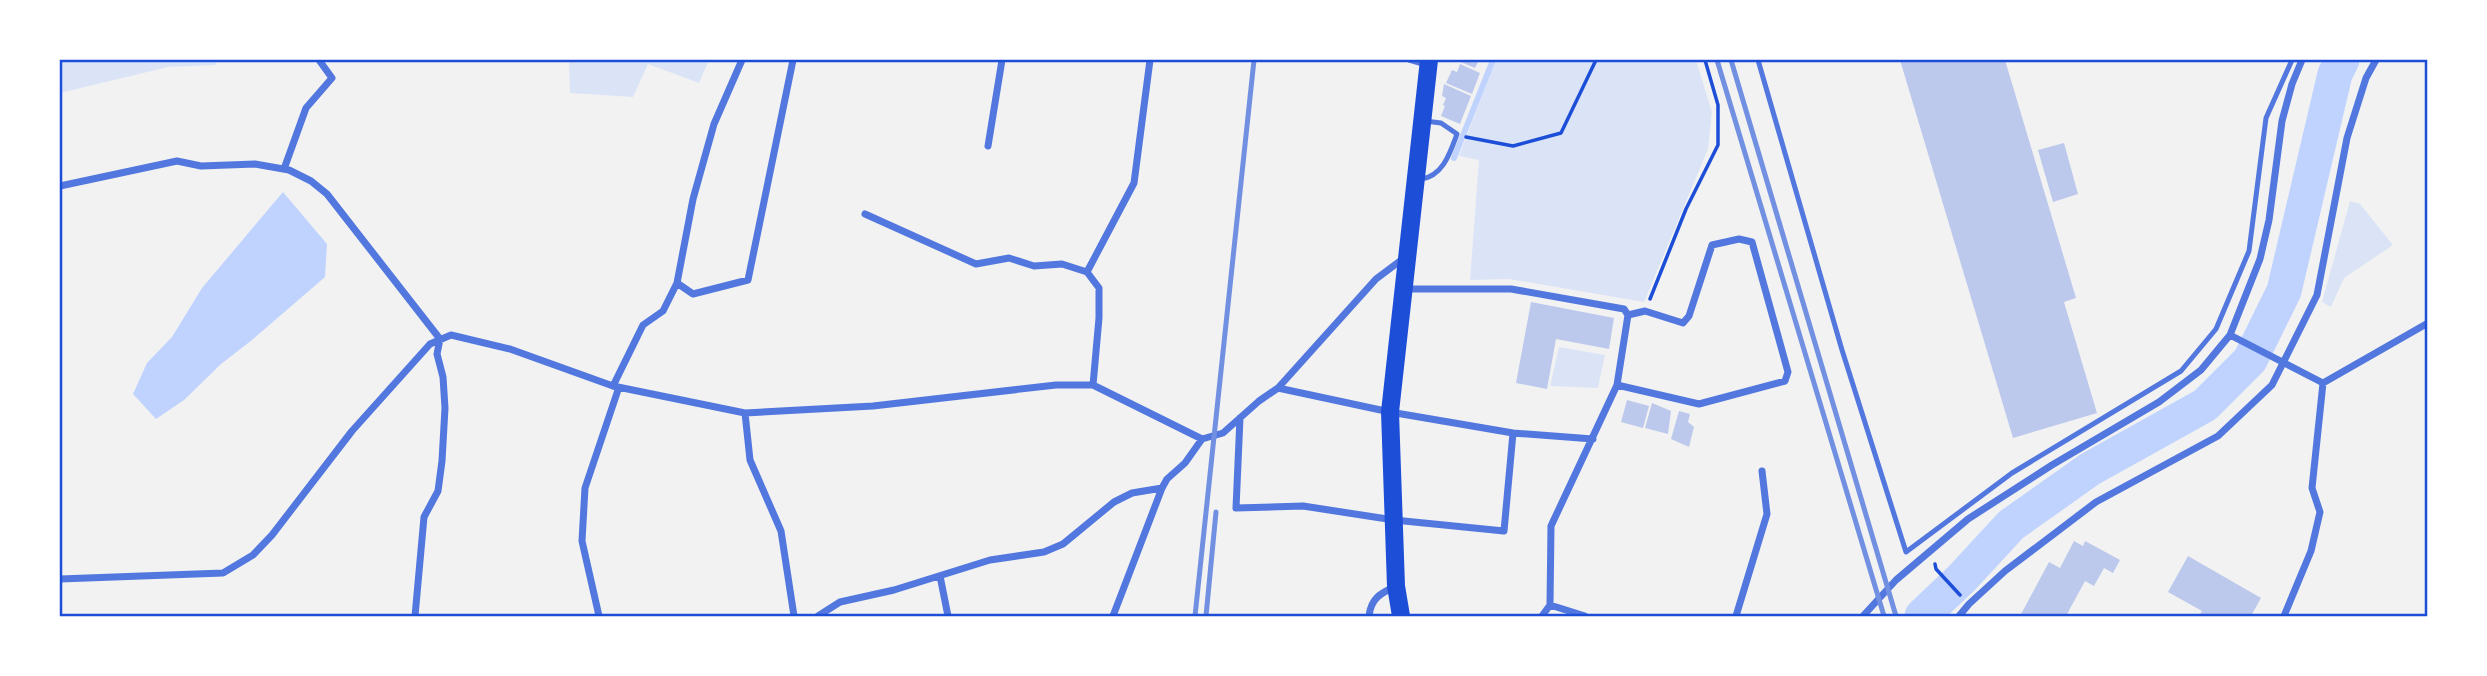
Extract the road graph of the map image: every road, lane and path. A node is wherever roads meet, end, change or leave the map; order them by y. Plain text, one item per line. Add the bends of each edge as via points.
1 (319, 60) edge
2 (743, 60) edge
3 (793, 60) edge
4 (1002, 60) edge
5 (1150, 60) edge
6 (1409, 60) edge
7 (1596, 60) edge
8 (1705, 60) edge
9 (1758, 60) edge
10 (2292, 60) edge
11 (2302, 60) edge
12 (2375, 60) edge
13 (1429, 63) edge
14 (1422, 121) junction
15 (1465, 137) dead end
16 (988, 146) dead end
17 (284, 169) junction
18 (1416, 180) junction
19 (60, 186) edge
20 (865, 214) dead end
21 (1407, 256) junction
22 (1087, 272) junction
23 (677, 283) junction
24 (1404, 289) junction
25 (1645, 311) junction
26 (1628, 315) junction
27 (2427, 323) edge
28 (2230, 335) junction
29 (440, 339) junction
30 (2281, 361) junction
31 (2323, 383) junction
32 (1093, 385) junction
33 (1616, 385) junction
34 (616, 386) junction
35 (1278, 388) junction
36 (1390, 412) junction
37 (745, 413) junction
38 (1240, 418) junction
39 (1513, 433) junction
40 (1202, 439) junction
41 (1593, 439) junction
42 (1762, 471) dead end
43 (1162, 488) junction
44 (1394, 520) junction
45 (1934, 563) dead end
46 (940, 576) junction
47 (60, 579) edge
48 (1396, 586) junction
49 (1961, 596) dead end
50 (1550, 605) junction
51 (415, 617) edge
52 (598, 617) edge
53 (794, 617) edge
54 (818, 617) edge
55 (948, 617) edge
56 (1113, 617) edge
57 (1369, 617) edge
58 (1401, 617) edge
59 (1542, 617) edge
60 (1584, 617) edge
61 (1736, 617) edge
62 (1863, 617) edge
63 (1959, 617) edge
64 (2284, 617) edge

1 - 17 street via 332,78 306,108
2 - 23 street via 714,124 692,199
3 - 23 street via 748,280 693,295
4 - 16 street
5 - 22 street via 1134,183
6 - 13 lane
7 - 15 path via 1561,133 1513,146
8 - 25 path via 1718,105 1718,145 1686,209
9 - 10 lane via 1906,552 2012,473 2181,371 2216,329 2249,251 2266,118
11 - 28 street via 2282,121 2260,259
12 - 30 street via 2347,138 2317,295
13 - 14 highway
14 - 18 highway
14 - 18 lane via 1441,123 1457,134 1447,161 1431,178
17 - 19 street via 177,161
17 - 29 street via 327,194
18 - 21 highway
20 - 22 street via 976,264 1009,258 1034,267 1062,264
21 - 24 highway
21 - 35 street via 1377,279
22 - 32 street via 1099,288
23 - 34 street via 663,311 643,325
24 - 26 street via 1511,289 1624,309
24 - 36 highway
25 - 26 street
25 - 33 street via 1683,323 1712,245 1739,239 1752,242 1788,372 1784,381 1699,404
26 - 33 street
27 - 31 street
28 - 30 street
28 - 62 street via 2201,370 2159,402 1968,519 1896,580
29 - 34 street via 451,335 510,349
29 - 47 street via 429,344 352,431 272,535 242,563 223,573
29 - 51 street via 437,354 445,408 442,461 438,491 424,517
30 - 31 street
30 - 63 street via 2272,385 2218,436 2096,502 2005,571
31 - 64 street via 2312,488 2320,512 2311,551
32 - 37 street
32 - 40 street
33 - 41 street
34 - 37 street
34 - 52 street via 585,488 582,541
35 - 36 street
35 - 38 street
36 - 39 street
36 - 44 highway
37 - 53 street via 750,460 780,531
38 - 40 street via 1223,433
38 - 44 street via 1236,508 1303,506
39 - 41 street
39 - 44 street via 1504,531
40 - 43 street
41 - 50 street via 1552,526
42 - 61 street via 1768,514
43 - 46 street via 1132,493 1114,502 1063,544 1044,552 990,560
43 - 56 street
44 - 48 highway
45 - 49 path
46 - 54 street via 840,602
46 - 55 street
48 - 57 street via 1378,595
48 - 58 highway
50 - 59 street
50 - 60 street

